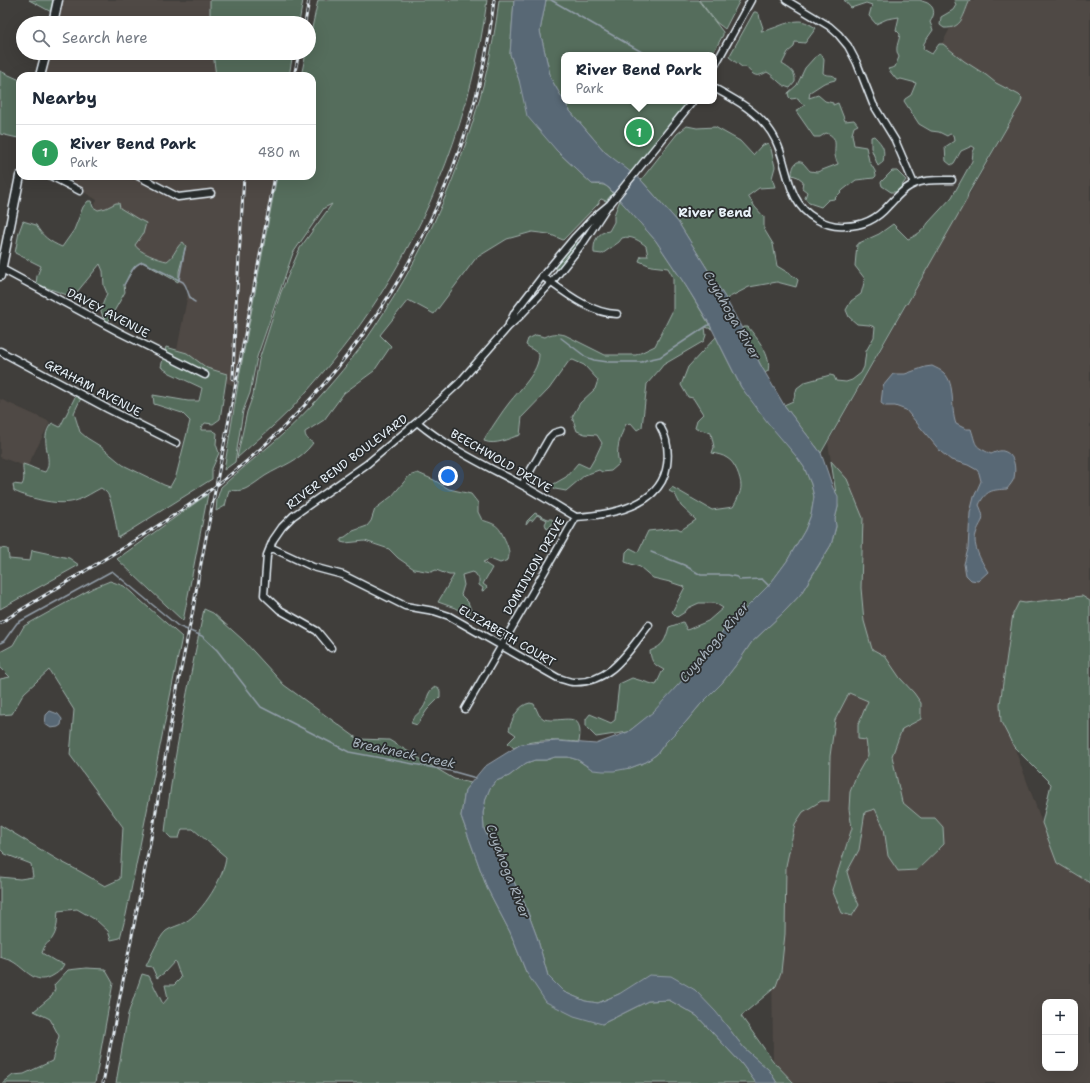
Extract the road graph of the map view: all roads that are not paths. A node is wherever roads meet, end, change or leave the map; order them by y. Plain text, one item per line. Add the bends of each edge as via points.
1 (58, 0) edge
2 (751, 0) edge
3 (786, 0) edge
4 (55, 16) edge
5 (44, 60) edge
6 (717, 62) edge
7 (41, 72) edge
8 (717, 90) edge
9 (691, 104) edge
10 (19, 180) edge
11 (58, 180) edge
12 (145, 180) edge
13 (952, 180) dead end
14 (914, 184) junction
15 (80, 191) dead end
16 (211, 193) dead end
17 (608, 206) junction
18 (1, 273) edge
19 (542, 276) junction
20 (551, 283) junction
21 (617, 314) dead end
22 (508, 327) junction
23 (0, 351) edge
24 (205, 375) dead end
25 (418, 422) junction
26 (660, 426) dead end
27 (561, 431) dead end
28 (176, 443) dead end
29 (522, 485) junction
30 (576, 517) junction
31 (270, 547) junction
32 (649, 625) dead end
33 (501, 645) junction
34 (331, 648) dead end
35 (465, 709) dead end

1 - 4 street
2 - 6 street
3 - 14 street via 820,19 848,46 858,63 872,104 895,140
5 - 7 street
8 - 14 street via 746,106 765,123 779,147 795,197 807,212 818,220 842,226 865,222 877,216 904,190
9 - 17 street, RIVER BEND BOULEVARD
10 - 18 street
11 - 15 street
12 - 16 street via 178,196
13 - 14 street via 931,180
17 - 19 street, RIVER BEND BOULEVARD via 575,237
17 - 20 street, RIVER BEND BOULEVARD
18 - 24 street, DAVEY AVENUE
19 - 20 street
19 - 22 street, RIVER BEND BOULEVARD
20 - 21 street via 601,313
20 - 22 street, RIVER BEND BOULEVARD
22 - 25 street, RIVER BEND BOULEVARD via 461,380
23 - 28 street, GRAHAM AVENUE
25 - 29 street, BEECHWOLD DRIVE via 452,446
25 - 31 street, RIVER BEND BOULEVARD via 367,464 293,516 282,527
26 - 30 street via 666,440 668,458 662,479 654,491 642,501 625,509
27 - 29 street via 549,438
29 - 30 street, BEECHWOLD DRIVE
30 - 33 street, DOMINION DRIVE
31 - 33 street, ELIZABETH COURT via 313,567 343,575 405,606 449,616
31 - 34 street, RIVER BEND BOULEVARD via 265,565 264,595 280,610 317,631
32 - 33 street, ELIZABETH COURT via 616,666 602,677 588,681 573,682 558,678
33 - 35 street, DOMINION DRIVE

